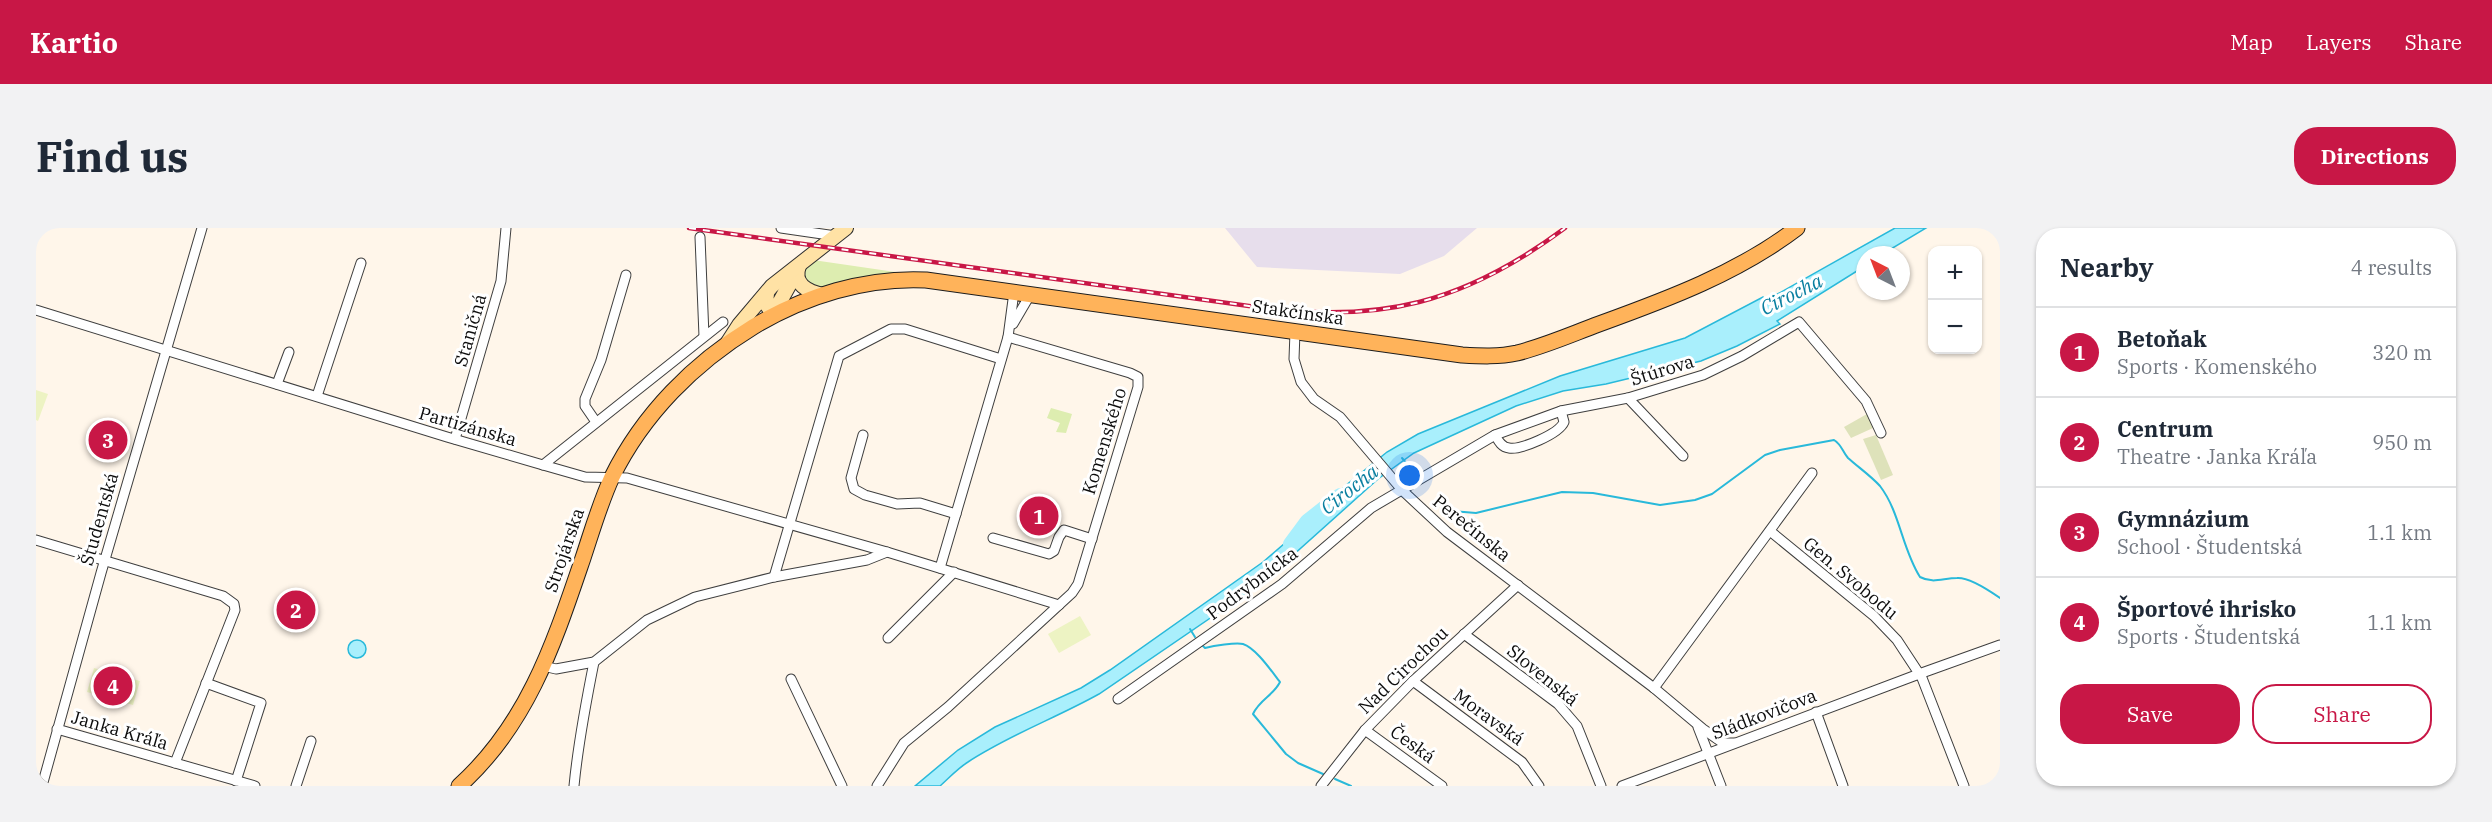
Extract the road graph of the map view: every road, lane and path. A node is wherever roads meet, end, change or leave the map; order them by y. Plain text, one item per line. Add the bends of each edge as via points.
1 (202, 228) edge
2 (506, 228) edge
3 (781, 228) edge
4 (1797, 228) edge
5 (841, 232) edge
6 (700, 237) dead end
7 (361, 263) dead end
8 (798, 268) junction
9 (626, 275) dead end
10 (1014, 292) junction
11 (767, 293) junction
12 (823, 295) junction
13 (1030, 295) junction
14 (36, 310) edge
15 (773, 314) junction
16 (723, 322) dead end
17 (1295, 332) junction
18 (1009, 333) junction
19 (704, 336) junction
20 (728, 342) junction
21 (165, 350) junction
22 (290, 352) dead end
23 (1000, 359) junction
24 (277, 384) junction
25 (317, 396) junction
26 (1628, 398) junction
27 (1561, 411) junction
28 (596, 422) junction
29 (1881, 433) dead end
30 (863, 435) dead end
31 (1495, 435) junction
32 (455, 440) junction
33 (1683, 456) dead end
34 (543, 465) junction
35 (1812, 473) dead end
36 (612, 478) junction
37 (1400, 488) junction
38 (956, 514) junction
39 (790, 526) junction
40 (1770, 531) junction
41 (993, 538) dead end
42 (1092, 539) junction
43 (36, 540) edge
44 (887, 552) junction
45 (109, 562) junction
46 (940, 568) junction
47 (954, 572) junction
48 (774, 577) junction
49 (1518, 585) junction
50 (1054, 603) junction
51 (1464, 634) junction
52 (888, 638) dead end
53 (2000, 645) edge
54 (594, 662) junction
55 (543, 666) junction
56 (1919, 674) junction
57 (791, 679) dead end
58 (1413, 681) junction
59 (206, 683) junction
60 (1654, 688) junction
61 (1118, 699) dead end
62 (1816, 712) junction
63 (1692, 718) junction
64 (1707, 728) junction
65 (57, 729) junction
66 (1365, 730) junction
67 (1714, 737) junction
68 (311, 741) dead end
69 (1734, 744) junction
70 (1705, 752) junction
71 (175, 763) junction
72 (236, 781) junction
73 (42, 786) edge
74 (255, 786) edge
75 (296, 786) edge
76 (459, 786) edge
77 (574, 786) edge
78 (842, 786) edge
79 (877, 786) edge
80 (1321, 786) edge
81 (1442, 786) edge
82 (1539, 786) edge
83 (1601, 786) edge
84 (1622, 786) edge
85 (1721, 786) edge
86 (1843, 786) edge
87 (1964, 786) edge

1 - 21 street, Študentská
2 - 32 street, Staničná via 501,280
3 - 5 street
4 - 17 main road, Stakčínska via 1760,253 1700,284 1517,353 1462,355
5 - 8 main road, Strojárska
6 - 19 street
7 - 25 street
8 - 11 main road, Strojárska
8 - 12 main road via 803,288
8 - 15 main road, Strojárska
9 - 28 street via 585,399 585,406
10 - 12 main road, Stakčínska via 907,280
10 - 13 main road, Stakčínska
10 - 18 street
11 - 15 main road via 766,304
11 - 20 main road, Strojárska
12 - 15 main road, Stakčínska
13 - 17 main road, Stakčínska
13 - 18 street
14 - 21 street, Partizánska
15 - 20 main road, Strojárska
16 - 19 street
17 - 37 street, Perečínska via 1294,359 1301,382 1314,399 1340,417
18 - 23 street
18 - 42 street, Komenského via 1138,377
19 - 28 street
20 - 36 main road, Strojárska via 700,364 651,416
21 - 24 street, Partizánska
21 - 45 street, Študentská
22 - 24 street
23 - 38 street
23 - 39 street via 905,329 891,329 839,356
24 - 25 street, Partizánska
25 - 32 street, Partizánska
26 - 27 street, Štúrova
26 - 29 street, Štúrova via 1703,375 1799,322 1866,401
26 - 33 street
27 - 31 street, Štúrova
27 - 31 street via 1564,422 1559,430 1520,447 1503,446
28 - 34 street
30 - 38 street via 851,478 854,489 897,504 920,503
31 - 37 street, Štúrova
32 - 34 street, Partizánska
34 - 36 street, Partizánska via 585,477
35 - 40 street
36 - 39 street via 627,478
36 - 55 main road, Strojárska
37 - 49 street, Perečínska via 1448,532
37 - 61 street, Podrybnícka via 1282,584
38 - 46 street
39 - 44 street
39 - 48 street
40 - 56 street, Gen. Svobodu via 1887,626
40 - 60 street
41 - 42 street via 1049,554 1064,530
42 - 50 street, Komenského via 1078,584
43 - 45 street
44 - 46 street
44 - 48 street via 867,560
45 - 59 street, Janka Kráľa via 223,596 234,604
45 - 65 street, Študentská
46 - 47 street
47 - 50 street
47 - 52 street
48 - 54 street via 695,597 647,620
49 - 51 street, Nad Cirochou
49 - 60 street, Perečínska
50 - 79 street, Komenského via 1051,613 904,743
51 - 58 street, Nad Cirochou
51 - 83 street, Slovenská via 1558,704 1577,726
53 - 56 street, Sládkovičova
54 - 55 street via 556,669
54 - 77 street
55 - 76 main road, Strojárska via 530,695 501,740
56 - 62 street, Sládkovičova
56 - 87 street, Gen. Svobodu
57 - 78 street
58 - 66 street, Nad Cirochou
58 - 82 street, Moravská via 1522,762
59 - 71 street, Janka Kráľa
59 - 72 street via 261,703
60 - 63 street, Perečínska
62 - 69 street, Sládkovičova
62 - 86 street
63 - 64 street, Perečínska
63 - 67 street, Perečínska
63 - 70 street, Perečínska via 1701,731
64 - 67 street, Perečínska
64 - 69 street, Perečínska
65 - 71 street, Janka Kráľa
65 - 73 street, Študentská
66 - 80 street, Nad Cirochou
66 - 81 street, Česká
67 - 69 street, Perečínska
67 - 70 street via 1714,748
68 - 75 street
69 - 70 street, Sládkovičova
70 - 84 street, Sládkovičova
70 - 85 street, Perečínska
71 - 72 street, Janka Kráľa
72 - 74 street, Janka Kráľa

